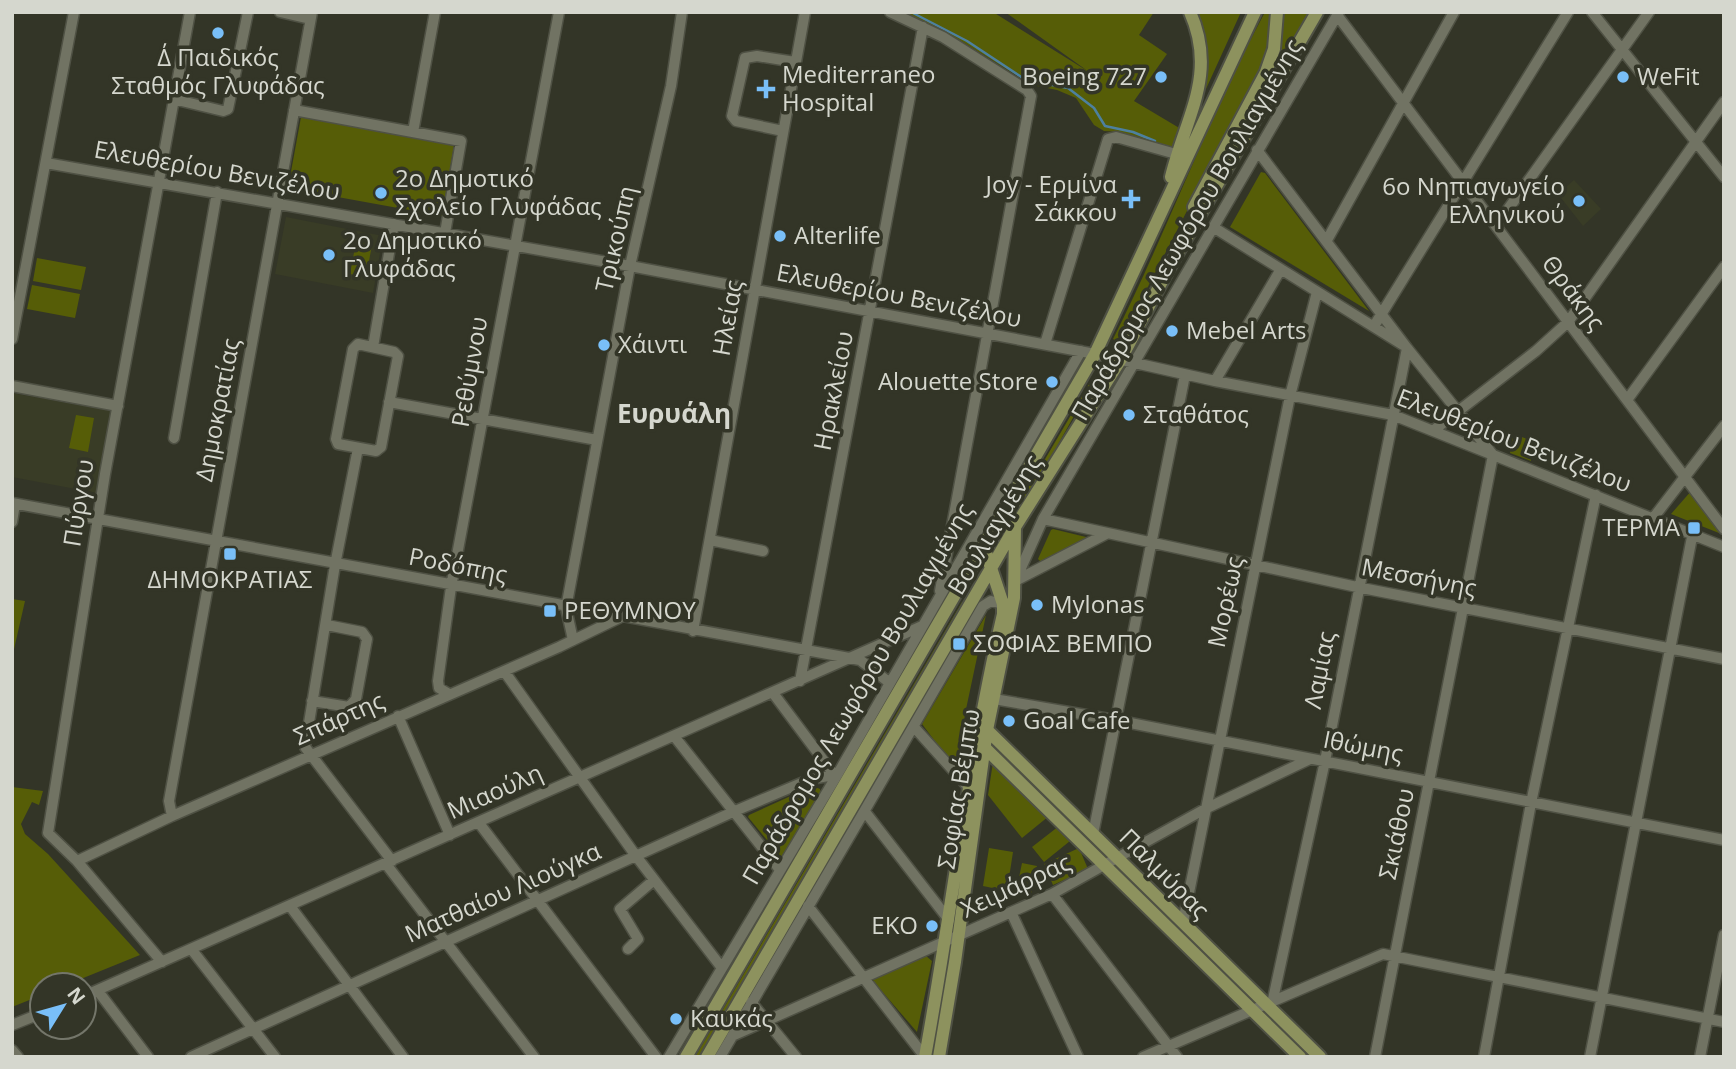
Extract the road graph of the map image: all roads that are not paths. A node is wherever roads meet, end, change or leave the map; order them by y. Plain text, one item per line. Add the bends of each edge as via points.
1 (74, 12) edge
2 (190, 12) edge
3 (248, 12) edge
4 (279, 12) edge
5 (435, 12) edge
6 (559, 12) edge
7 (682, 12) edge
8 (805, 12) edge
9 (890, 12) edge
10 (1190, 12) edge
11 (1277, 12) edge
12 (1317, 12) edge
13 (1454, 12) edge
14 (1568, 12) edge
15 (1592, 12) edge
16 (1649, 12) edge
17 (1338, 13) edge
18 (311, 15) edge
19 (1251, 18) edge
20 (923, 27) junction
21 (1622, 51) junction
22 (794, 62) junction
23 (173, 99) junction
24 (1402, 102) junction
25 (1724, 102) edge
26 (294, 110) junction
27 (783, 131) junction
28 (413, 132) junction
29 (1696, 142) junction
30 (1257, 150) junction
31 (1176, 154) junction
32 (46, 163) junction
33 (1724, 177) edge
34 (157, 181) junction
35 (1463, 183) junction
36 (217, 192) junction
37 (278, 203) junction
38 (1164, 205) junction
39 (394, 224) junction
40 (1496, 226) junction
41 (1213, 227) junction
42 (445, 233) junction
43 (1327, 240) junction
44 (514, 246) junction
45 (630, 266) junction
46 (1170, 266) junction
47 (1724, 267) edge
48 (1281, 269) junction
49 (755, 290) junction
50 (1317, 292) junction
51 (870, 312) junction
52 (1381, 312) junction
53 (1568, 322) junction
54 (1374, 326) junction
55 (986, 333) junction
56 (12, 339) edge
57 (1045, 344) junction
58 (1060, 347) junction
59 (373, 348) junction
60 (1407, 348) junction
61 (1081, 351) junction
62 (1096, 354) junction
63 (1121, 359) junction
64 (1135, 363) junction
65 (1071, 368) junction
66 (1185, 375) junction
67 (1215, 381) junction
68 (12, 386) edge
69 (1290, 396) junction
70 (1627, 400) junction
71 (389, 402) junction
72 (118, 406) junction
73 (1458, 410) junction
74 (1393, 415) junction
75 (483, 419) junction
76 (1724, 426) edge
77 (1434, 429) junction
78 (174, 438) dead end
79 (597, 440) junction
80 (358, 448) junction
81 (1493, 455) junction
82 (1685, 478) junction
83 (1597, 495) junction
84 (14, 504) edge
85 (1654, 517) junction
86 (1043, 519) junction
87 (98, 520) junction
88 (12, 522) edge
89 (1015, 527) junction
90 (1724, 529) edge
91 (1693, 533) junction
92 (1106, 534) junction
93 (709, 540) junction
94 (214, 542) junction
95 (1149, 543) junction
96 (984, 547) junction
97 (1724, 547) edge
98 (763, 551) dead end
99 (335, 565) junction
100 (1256, 565) junction
101 (991, 571) junction
102 (1015, 581) junction
103 (451, 587) junction
104 (1357, 587) junction
105 (938, 599) junction
106 (1003, 604) junction
107 (566, 608) junction
108 (1465, 609) junction
109 (619, 618) junction
110 (327, 625) junction
111 (922, 626) junction
112 (1569, 630) junction
113 (693, 631) junction
114 (896, 638) junction
115 (573, 640) junction
116 (1672, 647) junction
117 (805, 651) junction
118 (908, 651) junction
119 (850, 659) junction
120 (1724, 659) edge
121 (504, 671) junction
122 (800, 681) junction
123 (890, 682) junction
124 (773, 693) junction
125 (449, 695) junction
126 (994, 699) junction
127 (312, 701) junction
128 (398, 716) junction
129 (1115, 720) junction
130 (914, 726) junction
131 (983, 726) junction
132 (674, 736) junction
133 (1218, 740) junction
134 (980, 743) junction
135 (310, 756) junction
136 (1311, 759) junction
137 (1325, 761) junction
138 (835, 776) junction
139 (580, 778) junction
140 (1430, 781) junction
141 (969, 788) junction
142 (1531, 803) junction
143 (1205, 809) junction
144 (734, 811) junction
145 (866, 813) junction
146 (172, 816) junction
147 (479, 823) junction
148 (1636, 824) junction
149 (1093, 834) junction
150 (450, 835) junction
151 (1724, 840) edge
152 (636, 856) junction
153 (1118, 859) junction
154 (77, 861) junction
155 (389, 862) junction
156 (1106, 866) junction
157 (780, 870) junction
158 (654, 880) junction
159 (1052, 894) junction
160 (537, 900) junction
161 (808, 905) junction
162 (290, 906) junction
163 (1011, 912) junction
164 (949, 920) junction
165 (1183, 922) junction
166 (1724, 934) edge
167 (953, 939) junction
168 (446, 943) junction
169 (628, 948) dead end
170 (192, 950) junction
171 (1394, 955) junction
172 (162, 962) junction
173 (722, 968) junction
174 (866, 977) junction
175 (1498, 978) junction
176 (348, 985) junction
177 (98, 990) joint
178 (1601, 997) junction
179 (1269, 1001) junction
180 (751, 1002) junction
181 (1252, 1009) junction
182 (1707, 1019) junction
183 (767, 1021) junction
184 (1724, 1022) edge
185 (254, 1029) junction
186 (732, 1036) junction
187 (1168, 1045) junction
188 (12, 1050) edge
189 (18, 1057) edge
190 (148, 1057) edge
191 (191, 1057) edge
192 (275, 1057) edge
193 (403, 1057) edge
194 (534, 1057) edge
195 (656, 1057) edge
196 (669, 1057) edge
197 (686, 1057) edge
198 (707, 1057) edge
199 (720, 1057) edge
200 (796, 1057) edge
201 (925, 1057) edge
202 (939, 1057) edge
203 (1078, 1057) edge
204 (1143, 1057) edge
205 (1177, 1057) edge
206 (1300, 1057) edge
207 (1320, 1057) edge
208 (1375, 1057) edge
209 (1484, 1057) edge
210 (1590, 1057) edge
211 (1700, 1057) edge

1 - 32 street
2 - 23 street, Πύργου
3 - 23 street via 228,109
4 - 18 street
5 - 28 street
6 - 44 street, Ρεθύμνου
7 - 45 street, Τρικούπη via 656,163
8 - 22 street, Ηλείας
9 - 20 street
10 - 31 main road via 1200,40 1200,84
11 - 46 main road via 1274,50 1266,72 1195,206
12 - 46 main road, Βουλιαγμένης
13 - 24 street
14 - 35 street
15 - 21 street
16 - 21 street
17 - 24 street, Θράκης
17 - 30 street, Παράδρομος Λεωφόρου Βουλιαγμένης
18 - 26 street, Δημοκρατίας
19 - 38 main road, Βουλιαγμένης
20 - 51 street, Ηρακλείου
20 - 55 street via 972,53 1031,96
21 - 29 street
21 - 40 street
22 - 27 street, Ηλείας
22 - 27 street via 745,58 732,116 736,121
23 - 34 street, Πύργου
24 - 35 street, Θράκης
24 - 43 street
25 - 29 street
26 - 28 street
26 - 37 street, Δημοκρατίας
27 - 49 street, Ηλείας
28 - 42 street via 461,141
29 - 33 street
29 - 53 street
30 - 41 street, Παράδρομος Λεωφόρου Βουλιαγμένης
30 - 43 street
31 - 38 main road
31 - 57 street via 1116,137 1108,139
32 - 34 street, Ελευθερίου Βενιζέλου
32 - 56 street
34 - 36 street, Ελευθερίου Βενιζέλου
34 - 72 street, Πύργου
35 - 40 street, Θράκης
35 - 52 street
36 - 37 street, Ελευθερίου Βενιζέλου
36 - 78 street
37 - 39 street, Ελευθερίου Βενιζέλου
37 - 94 street, Δημοκρατίας
38 - 62 main road, Βουλιαγμένης
39 - 42 street, Ελευθερίου Βενιζέλου
39 - 59 street
40 - 53 street, Θράκης
41 - 48 street
41 - 64 street, Παράδρομος Λεωφόρου Βουλιαγμένης
42 - 44 street, Ελευθερίου Βενιζέλου
43 - 52 street
44 - 45 street, Ελευθερίου Βενιζέλου
44 - 75 street, Ρεθύμνου
45 - 49 street, Ελευθερίου Βενιζέλου
45 - 79 street, Τρικούπη
46 - 63 main road, Βουλιαγμένης
47 - 70 street
48 - 50 street
48 - 67 street
49 - 51 street, Ελευθερίου Βενιζέλου
49 - 93 street, Ηλείας
50 - 54 street
50 - 69 street, Μορέως
51 - 55 street, Ελευθερίου Βενιζέλου
51 - 117 street, Ηρακλείου
52 - 54 street
52 - 60 street
53 - 70 street, Θράκης
53 - 73 street
54 - 60 street
55 - 57 street, Ελευθερίου Βενιζέλου
55 - 105 street
57 - 58 street, Ελευθερίου Βενιζέλου
58 - 61 street, Ελευθερίου Βενιζέλου
58 - 65 street
59 - 71 street via 398,356
59 - 80 street via 358,344 353,349 336,439 338,444
60 - 73 street
60 - 74 street, Λαμίας
61 - 62 street, Ελευθερίου Βενιζέλου
61 - 65 street, Παράδρομος Λεωφόρου Βουλιαγμένης
62 - 63 street, Ελευθερίου Βενιζέλου
62 - 96 main road, Βουλιαγμένης
63 - 64 street, Ελευθερίου Βενιζέλου
63 - 89 main road, Βουλιαγμένης
64 - 66 street, Ελευθερίου Βενιζέλου
64 - 86 street, Παράδρομος Λεωφόρου Βουλιαγμένης
65 - 105 street, Παράδρομος Λεωφόρου Βουλιαγμένης
66 - 67 street, Ελευθερίου Βενιζέλου
66 - 95 street
67 - 69 street, Ελευθερίου Βενιζέλου
68 - 72 street
69 - 74 street, Ελευθερίου Βενιζέλου
69 - 100 street, Μορέως
70 - 82 street, Θράκης
71 - 75 street
71 - 80 street via 380,447 376,451
72 - 87 street, Πύργου
73 - 77 street
73 - 81 street
74 - 77 street, Ελευθερίου Βενιζέλου
74 - 104 street, Λαμίας
75 - 79 street
75 - 103 street, Ρεθύμνου
76 - 82 street
77 - 81 street, Ελευθερίου Βενιζέλου
79 - 107 street, Τρικούπη
80 - 99 street
81 - 83 street, Ελευθερίου Βενιζέλου
81 - 108 street, Σκιάθου
82 - 85 street
82 - 90 street, Θράκης
83 - 85 street, Ελευθερίου Βενιζέλου
83 - 112 street
84 - 87 street, Ροδόπης
84 - 88 street
85 - 91 street, Ελευθερίου Βενιζέλου
86 - 92 street, Μεσσήνης
86 - 102 street, Παράδρομος Λεωφόρου Βουλιαγμένης
87 - 94 street, Ροδόπης
87 - 154 street, Πύργου via 48,833
89 - 101 main road, Βουλιαγμένης
89 - 102 main road, Σοφίας Βέμπω
91 - 97 street, Ελευθερίου Βενιζέλου
91 - 116 street
92 - 95 street, Μεσσήνης
92 - 102 street
93 - 98 street
93 - 113 street, Ηλείας
94 - 99 street, Ροδόπης
94 - 146 street, Δημοκρατίας via 169,801
95 - 100 street, Μεσσήνης
95 - 129 street
96 - 101 main road
96 - 197 main road, Βουλιαγμένης
99 - 103 street, Ροδόπης
99 - 110 street
100 - 104 street, Μεσσήνης
100 - 133 street, Μορέως
101 - 106 main road
101 - 198 main road, Βουλιαγμένης
102 - 126 main road, Σοφίας Βέμπω
103 - 107 street, Ροδόπης
103 - 125 street, Ρεθύμνου via 438,681 439,688
104 - 108 street, Μεσσήνης
104 - 137 street, Λαμίας
105 - 111 street, Παράδρομος Λεωφόρου Βουλιαγμένης
106 - 130 street via 991,601 984,606
106 - 131 main road, Σοφίας Βέμπω
107 - 109 street, Ροδόπης
107 - 115 street, Τρικούπη
108 - 112 street, Μεσσήνης
108 - 140 street, Σκιάθου
109 - 113 street, Ροδόπης
109 - 115 street, Σπάρτης
110 - 127 street
110 - 127 street via 362,632 367,639 356,699 349,707
111 - 114 street, Μιαούλη
111 - 118 street, Παράδρομος Λεωφόρου Βουλιαγμένης
112 - 116 street, Μεσσήνης
112 - 142 street
113 - 117 street, Ροδόπης
114 - 118 street
114 - 119 street, Μιαούλη
115 - 121 street, Σπάρτης
116 - 120 street, Μεσσήνης
116 - 148 street
117 - 119 street, Ροδόπης
117 - 122 street, Ηρακλείου
118 - 123 street, Παράδρομος Λεωφόρου Βουλιαγμένης
119 - 122 street, Μιαούλη
119 - 123 street, Ροδόπης via 866,663
121 - 125 street, Σπάρτης
121 - 139 street
122 - 124 street, Μιαούλη
123 - 138 street, Παράδρομος Λεωφόρου Βουλιαγμένης
124 - 132 street, Μιαούλη
124 - 138 street
125 - 128 street, Σπάρτης
126 - 129 street, Ιθώμης
126 - 131 main road, Σοφίας Βέμπω
127 - 135 street via 304,737
128 - 135 street, Σπάρτης
128 - 150 street
129 - 133 street, Ιθώμης
129 - 149 street
130 - 141 street
130 - 145 street
131 - 134 main road, Σοφίας Βέμπω
131 - 149 main road, Παλμύρας
132 - 139 street, Μιαούλη
132 - 144 street
133 - 136 street, Ιθώμης
133 - 143 street, Μορέως
134 - 141 main road, Σοφίας Βέμπω
134 - 156 main road, Παλμύρας
134 - 167 main road, Σοφίας Βέμπω
135 - 146 street, Σπάρτης
135 - 155 street
136 - 137 street, Ιθώμης
136 - 143 street, Χειμάρρας
137 - 140 street, Ιθώμης
137 - 179 street, Λαμίας
138 - 144 street, Ματθαίου Λιούγκα via 811,779
138 - 157 street, Παράδρομος Λεωφόρου Βουλιαγμένης
139 - 147 street, Μιαούλη
139 - 152 street
140 - 142 street, Ιθώμης
140 - 171 street, Σκιάθου
141 - 164 main road, Σοφίας Βέμπω
142 - 148 street, Ιθώμης
142 - 175 street
143 - 153 street, Χειμάρρας
143 - 165 street, Μορέως
144 - 152 street, Ματθαίου Λιούγκα
144 - 157 street
145 - 161 street
145 - 164 street
146 - 154 street, Σπάρτης
147 - 150 street, Μιαούλη
147 - 160 street
148 - 151 street, Ιθώμης
148 - 178 street
149 - 153 main road, Παλμύρας
150 - 155 street, Μιαούλη
152 - 158 street
152 - 160 street, Ματθαίου Λιούγκα
153 - 156 street, Χειμάρρας
153 - 165 main road, Παλμύρας
154 - 172 street, Πύργου
155 - 162 street, Μιαούλη
155 - 168 street
156 - 159 street, Χειμάρρας
156 - 181 main road, Παλμύρας
157 - 173 street, Παράδρομος Λεωφόρου Βουλιαγμένης
158 - 169 street via 619,911 638,939
158 - 173 street
159 - 163 street, Χειμάρρας
159 - 187 street
160 - 168 street, Ματθαίου Λιούγκα
160 - 195 street
161 - 174 street
161 - 180 street
162 - 170 street, Μιαούλη
162 - 176 street
163 - 167 street, Χειμάρρας
163 - 203 street
164 - 167 main road, Σοφίας Βέμπω
165 - 179 main road, Παλμύρας
166 - 182 street
167 - 174 street, Χειμάρρας
167 - 201 main road, Σοφίας Βέμπω
167 - 202 main road, Σοφίας Βέμπω
168 - 176 street, Ματθαίου Λιούγκα
168 - 194 street
170 - 172 street, Μιαούλη
170 - 185 street
171 - 175 street
171 - 179 street via 1375,956
171 - 208 street, Σκιάθου
172 - 177 street, Μιαούλη
173 - 196 street, Παράδρομος Λεωφόρου Βουλιαγμένης
174 - 183 street, Χειμάρρας
174 - 201 street
175 - 178 street
175 - 209 street
176 - 185 street, Ματθαίου Λιούγκα
176 - 193 street
177 - 190 street
178 - 182 street
178 - 210 street
179 - 181 street
179 - 207 main road, Παλμύρας
180 - 183 street
180 - 186 street
181 - 187 street
181 - 206 main road, Παλμύρας
182 - 184 street
182 - 211 street
183 - 186 street, Χειμάρρας
183 - 200 street
185 - 191 street, Ματθαίου Λιούγκα
185 - 192 street
186 - 199 street
187 - 204 street
187 - 205 street
188 - 189 street

